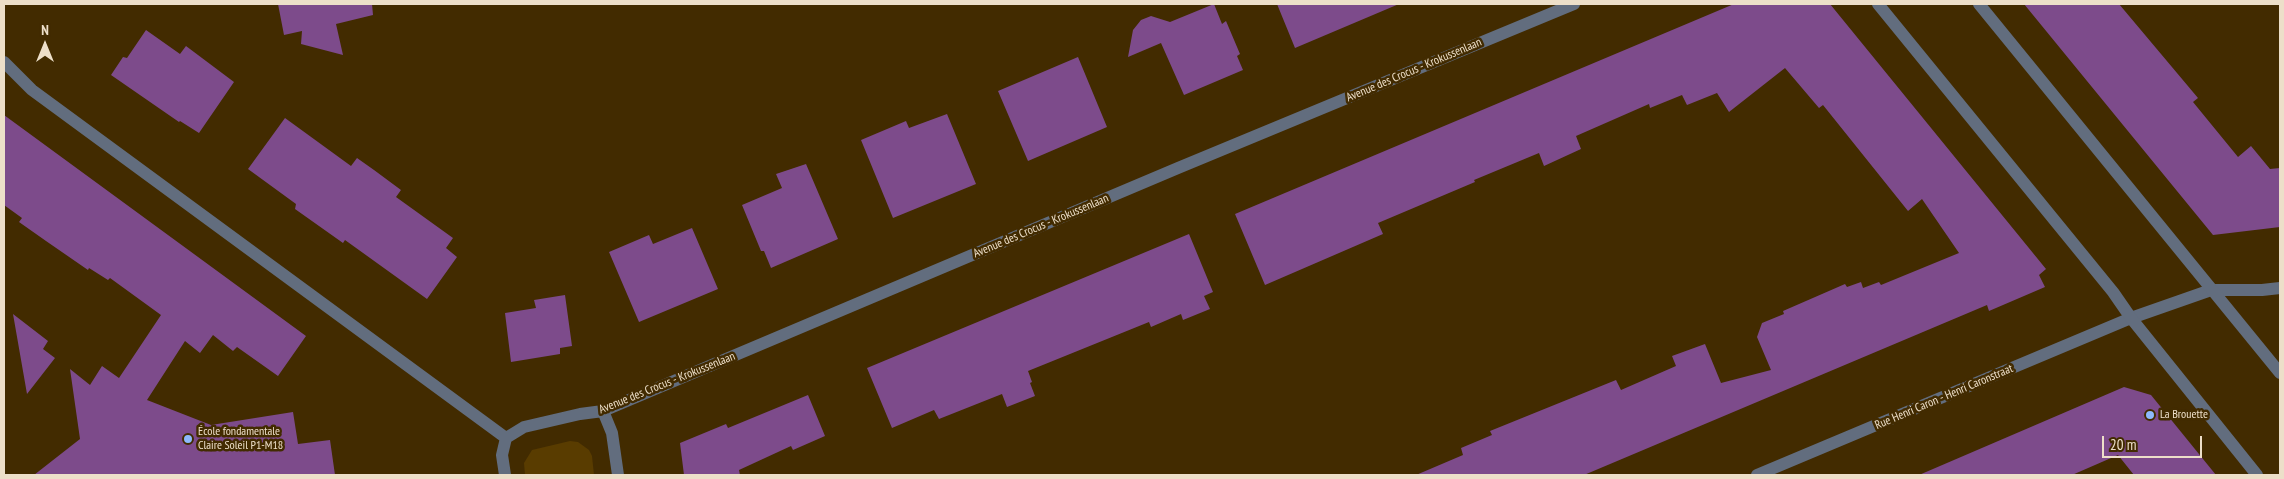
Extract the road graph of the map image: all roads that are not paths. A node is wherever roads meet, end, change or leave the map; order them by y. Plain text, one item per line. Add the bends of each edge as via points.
1 (1574, 4) edge
2 (1878, 4) edge
3 (1979, 4) edge
4 (4, 62) edge
5 (2280, 288) edge
6 (2211, 290) junction
7 (2131, 318) junction
8 (2280, 373) edge
9 (603, 411) junction
10 (506, 438) junction
11 (505, 475) edge
12 (618, 475) edge
13 (1758, 475) edge
14 (2257, 475) edge

1 - 9 street, Avenue des Crocus - Krokussenlaan
2 - 7 street via 2107,284
3 - 6 street
4 - 10 street via 32,90
5 - 6 street, Rue Henri Caron - Henri Caronstraat
6 - 7 street, Rue Henri Caron - Henri Caronstraat
6 - 8 street
7 - 13 street, Rue Henri Caron - Henri Caronstraat
7 - 14 street
9 - 10 street, Avenue des Crocus - Krokussenlaan via 524,427
9 - 12 street via 612,432
10 - 11 street via 502,455

